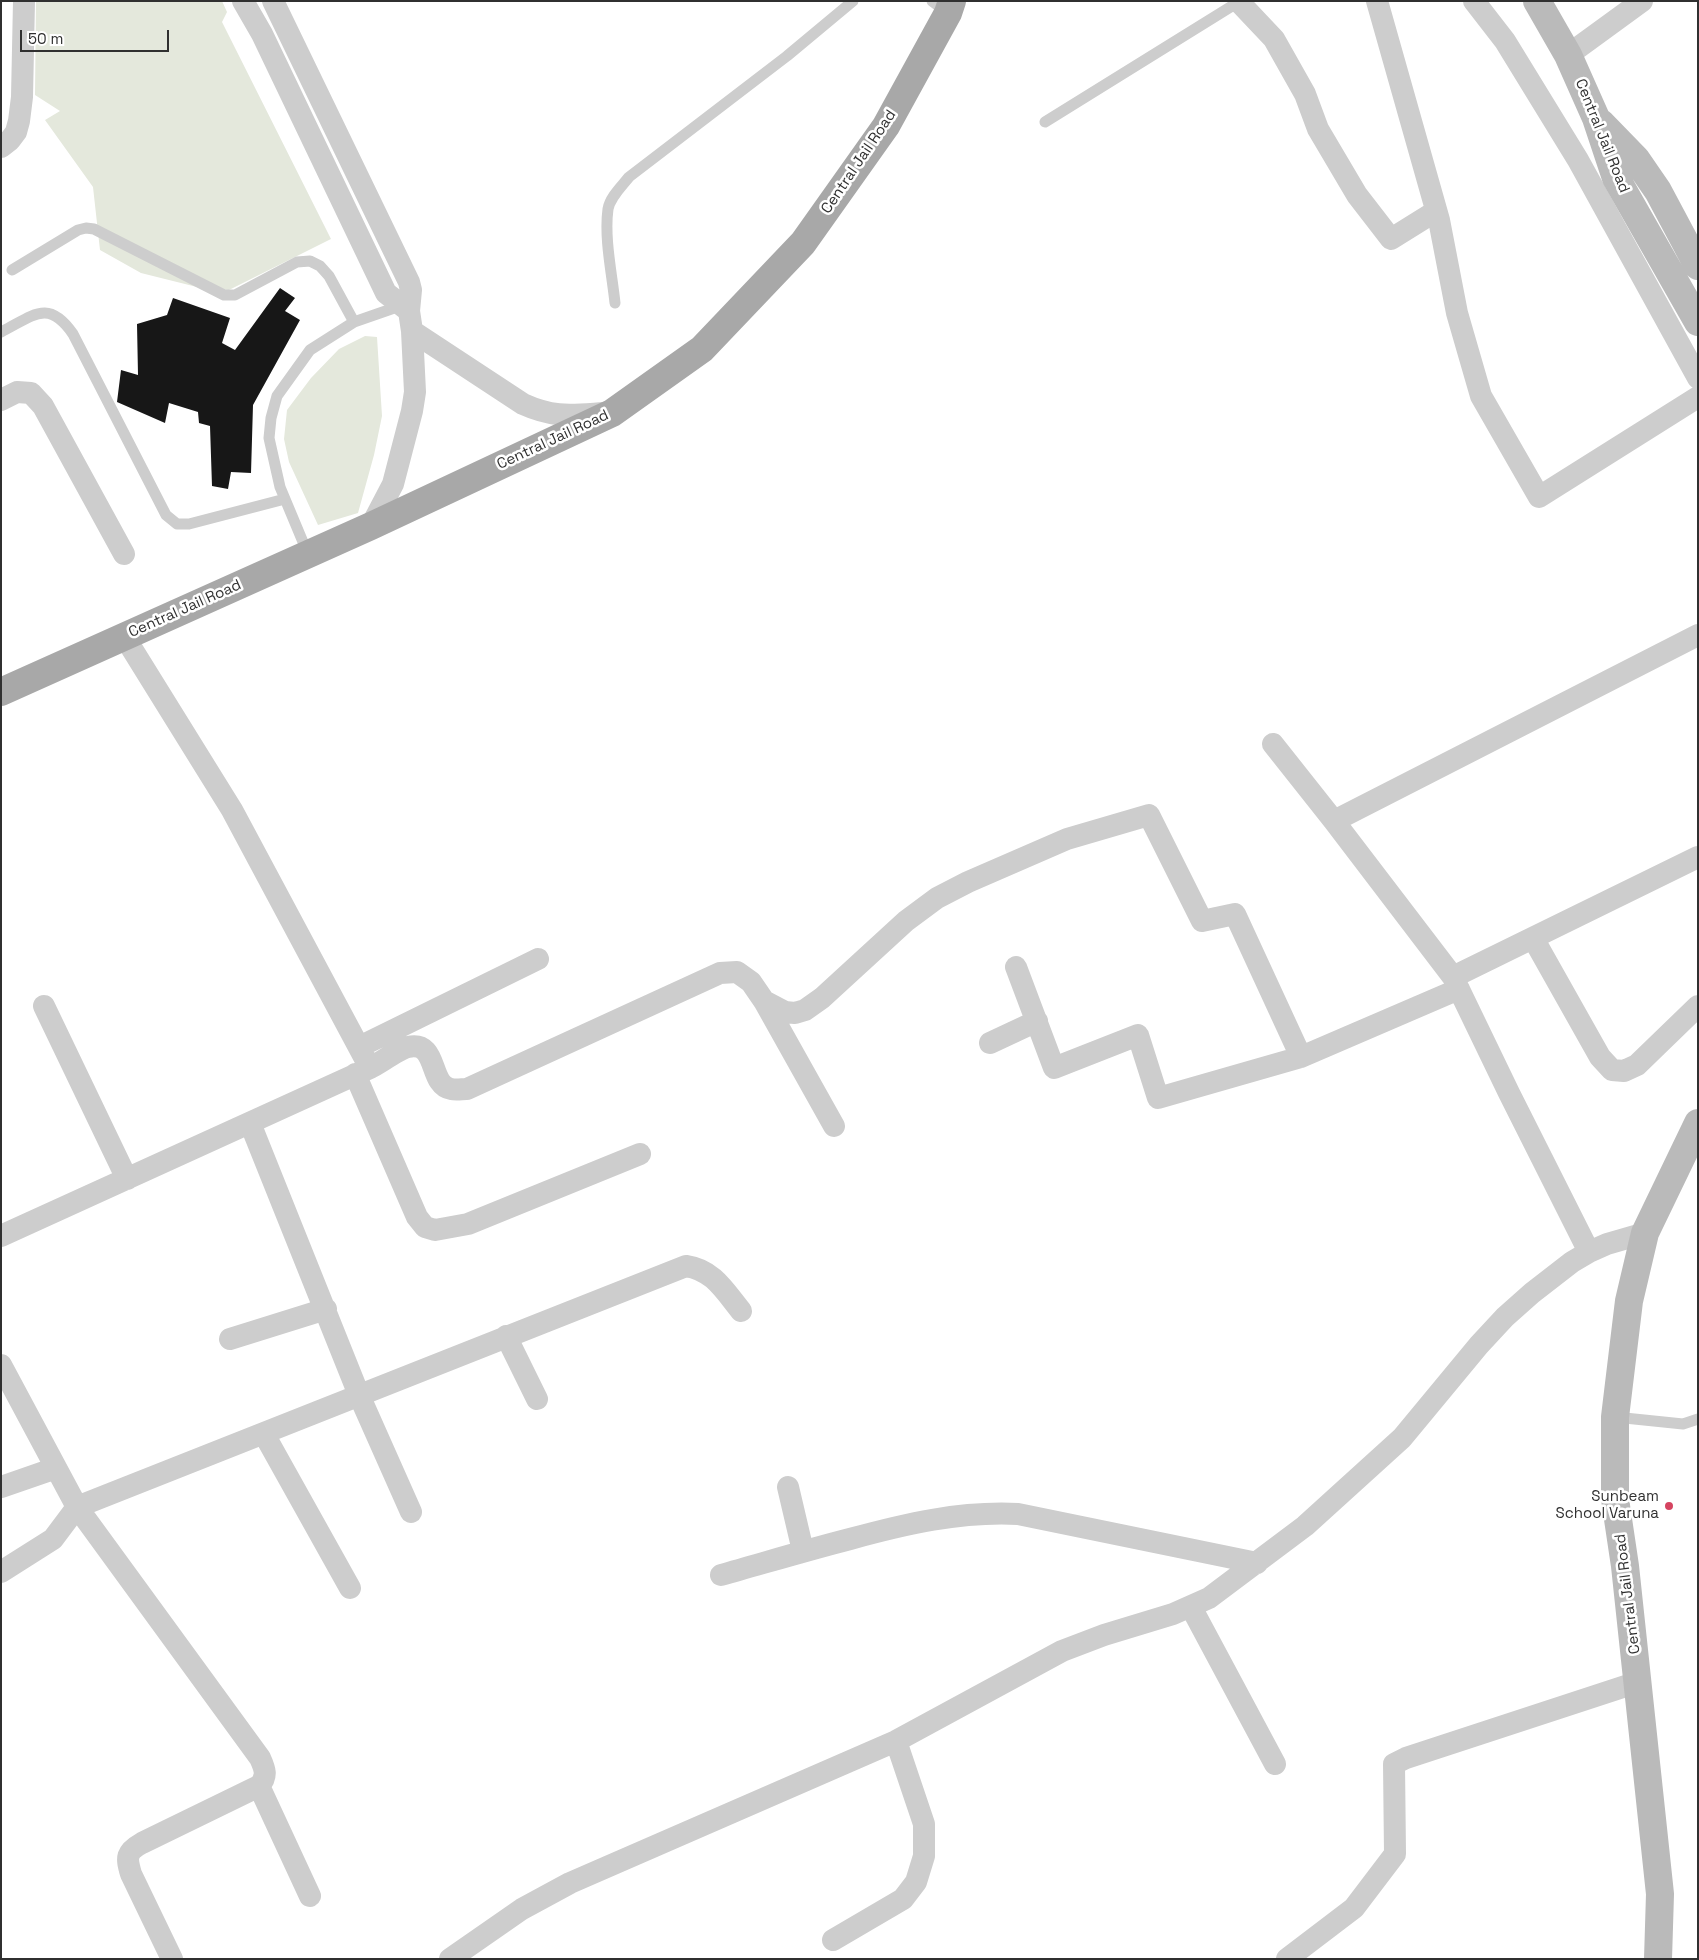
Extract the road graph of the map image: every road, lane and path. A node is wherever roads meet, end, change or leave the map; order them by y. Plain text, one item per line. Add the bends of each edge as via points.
1 (24, 1) edge
2 (244, 1) edge
3 (273, 1) edge
4 (853, 1) edge
5 (1240, 1) edge
6 (1377, 1) edge
7 (1474, 1) edge
8 (1537, 1) edge
9 (1642, 1) edge
10 (944, 5) edge
11 (1568, 55) junction
12 (1596, 118) junction
13 (1045, 122) dead end
14 (1, 147) edge
15 (1436, 211) junction
16 (1696, 258) edge
17 (12, 270) dead end
18 (615, 303) dead end
19 (407, 316) junction
20 (354, 322) junction
21 (1698, 322) edge
22 (1, 332) edge
23 (1698, 378) edge
24 (1698, 397) edge
25 (1, 400) edge
26 (612, 412) junction
27 (285, 499) junction
28 (371, 526) junction
29 (124, 554) dead end
30 (308, 554) junction
31 (124, 636) junction
32 (1698, 636) edge
33 (1, 692) edge
34 (1273, 744) dead end
35 (1334, 821) junction
36 (1696, 861) edge
37 (1533, 938) junction
38 (538, 959) dead end
39 (1016, 967) dead end
40 (1456, 983) junction
41 (764, 1001) junction
42 (44, 1006) dead end
43 (1698, 1006) edge
44 (1037, 1022) junction
45 (990, 1043) dead end
46 (359, 1046) junction
47 (1301, 1056) junction
48 (363, 1071) junction
49 (250, 1122) junction
50 (1698, 1123) edge
51 (834, 1126) dead end
52 (640, 1154) dead end
53 (127, 1179) junction
54 (1645, 1233) junction
55 (1, 1236) edge
56 (1588, 1252) junction
57 (326, 1309) junction
58 (741, 1310) dead end
59 (506, 1336) junction
60 (230, 1339) dead end
61 (1, 1365) edge
62 (359, 1395) junction
63 (537, 1400) dead end
64 (1698, 1419) edge
65 (1615, 1427) junction
66 (264, 1434) junction
67 (56, 1468) junction
68 (1, 1487) edge
69 (788, 1487) dead end
70 (77, 1507) junction
71 (411, 1512) dead end
72 (803, 1551) junction
73 (1257, 1564) junction
74 (1, 1572) edge
75 (721, 1575) dead end
76 (350, 1588) dead end
77 (1190, 1607) junction
78 (1638, 1682) junction
79 (896, 1741) junction
80 (1275, 1764) dead end
81 (258, 1786) junction
82 (310, 1896) dead end
83 (833, 1940) dead end
84 (172, 1959) edge
85 (450, 1959) edge
86 (1287, 1959) edge
87 (1658, 1959) edge

1 - 14 street via 19,122 16,132
2 - 19 street via 386,293
3 - 19 street via 409,282
4 - 18 lane via 629,177 617,191 608,208
5 - 13 lane
5 - 15 street via 1274,39 1306,94 1318,129 1358,194 1391,239
6 - 15 street
7 - 23 street via 1505,40 1578,160
8 - 11 street, Central Jail Road
9 - 11 street
10 - 26 main road, Central Jail Road via 886,126 803,242 702,349
11 - 12 street, Central Jail Road
12 - 16 street via 1636,159
12 - 21 street, Central Jail Road via 1616,178
15 - 24 street via 1457,313 1481,396 1539,497
17 - 20 lane via 86,228 94,229 224,295 235,295 296,262 310,261 329,276
19 - 20 lane
19 - 26 street via 523,404 540,412 561,416
19 - 28 street via 415,392 412,410 393,484
20 - 27 lane via 310,350 277,396 269,438
22 - 27 lane via 39,313 50,313 63,320 166,515 177,524 189,524
25 - 29 street via 17,392 31,393 42,406
26 - 28 main road, Central Jail Road
27 - 30 lane
28 - 30 main road, Central Jail Road
30 - 31 main road, Central Jail Road
31 - 33 main road, Central Jail Road
31 - 46 street via 232,810
32 - 35 street
34 - 35 street
35 - 40 street
36 - 37 street
37 - 40 street
37 - 43 street via 1600,1057 1612,1070 1624,1071 1637,1065
38 - 46 street
39 - 44 street
40 - 47 street
40 - 56 street
41 - 47 street via 785,1012 805,1010 906,920 937,898 1067,839 1149,815 1202,921 1235,914
41 - 48 street via 751,982 737,972 720,973 467,1089 450,1089 439,1081 429,1054 421,1048 409,1047
41 - 51 street
42 - 53 street
44 - 45 street
44 - 47 street via 1054,1068 1138,1035 1158,1098
46 - 48 street
48 - 49 street
48 - 52 street via 417,1217 425,1227 435,1230 468,1224
49 - 53 street
49 - 57 street
50 - 54 street, Central Jail Road
53 - 55 street
54 - 56 street
54 - 65 street, Central Jail Road via 1630,1301
56 - 73 street via 1505,1317 1402,1438 1306,1526
57 - 60 street
57 - 62 street
58 - 59 street via 712,1276 699,1268 686,1266
59 - 62 street
59 - 63 street
61 - 67 street
62 - 66 street
62 - 71 street
64 - 65 lane via 1683,1424
65 - 78 street, Central Jail Road via 1615,1499
66 - 70 street
66 - 76 street
67 - 68 street
67 - 70 street
69 - 72 street
70 - 74 street via 53,1539
70 - 81 street via 260,1758 266,1770 264,1780
72 - 73 street via 928,1520 992,1513 1018,1514
72 - 75 street
73 - 77 street via 1209,1598
77 - 79 street via 1062,1651
77 - 80 street
78 - 86 street via 1394,1764 1395,1854 1354,1908
78 - 87 street, Central Jail Road via 1660,1894
79 - 83 street via 924,1824 924,1856 916,1882 903,1899
79 - 85 street via 570,1883 522,1909
81 - 82 street
81 - 84 street via 132,1848 129,1854 127,1862 131,1874

